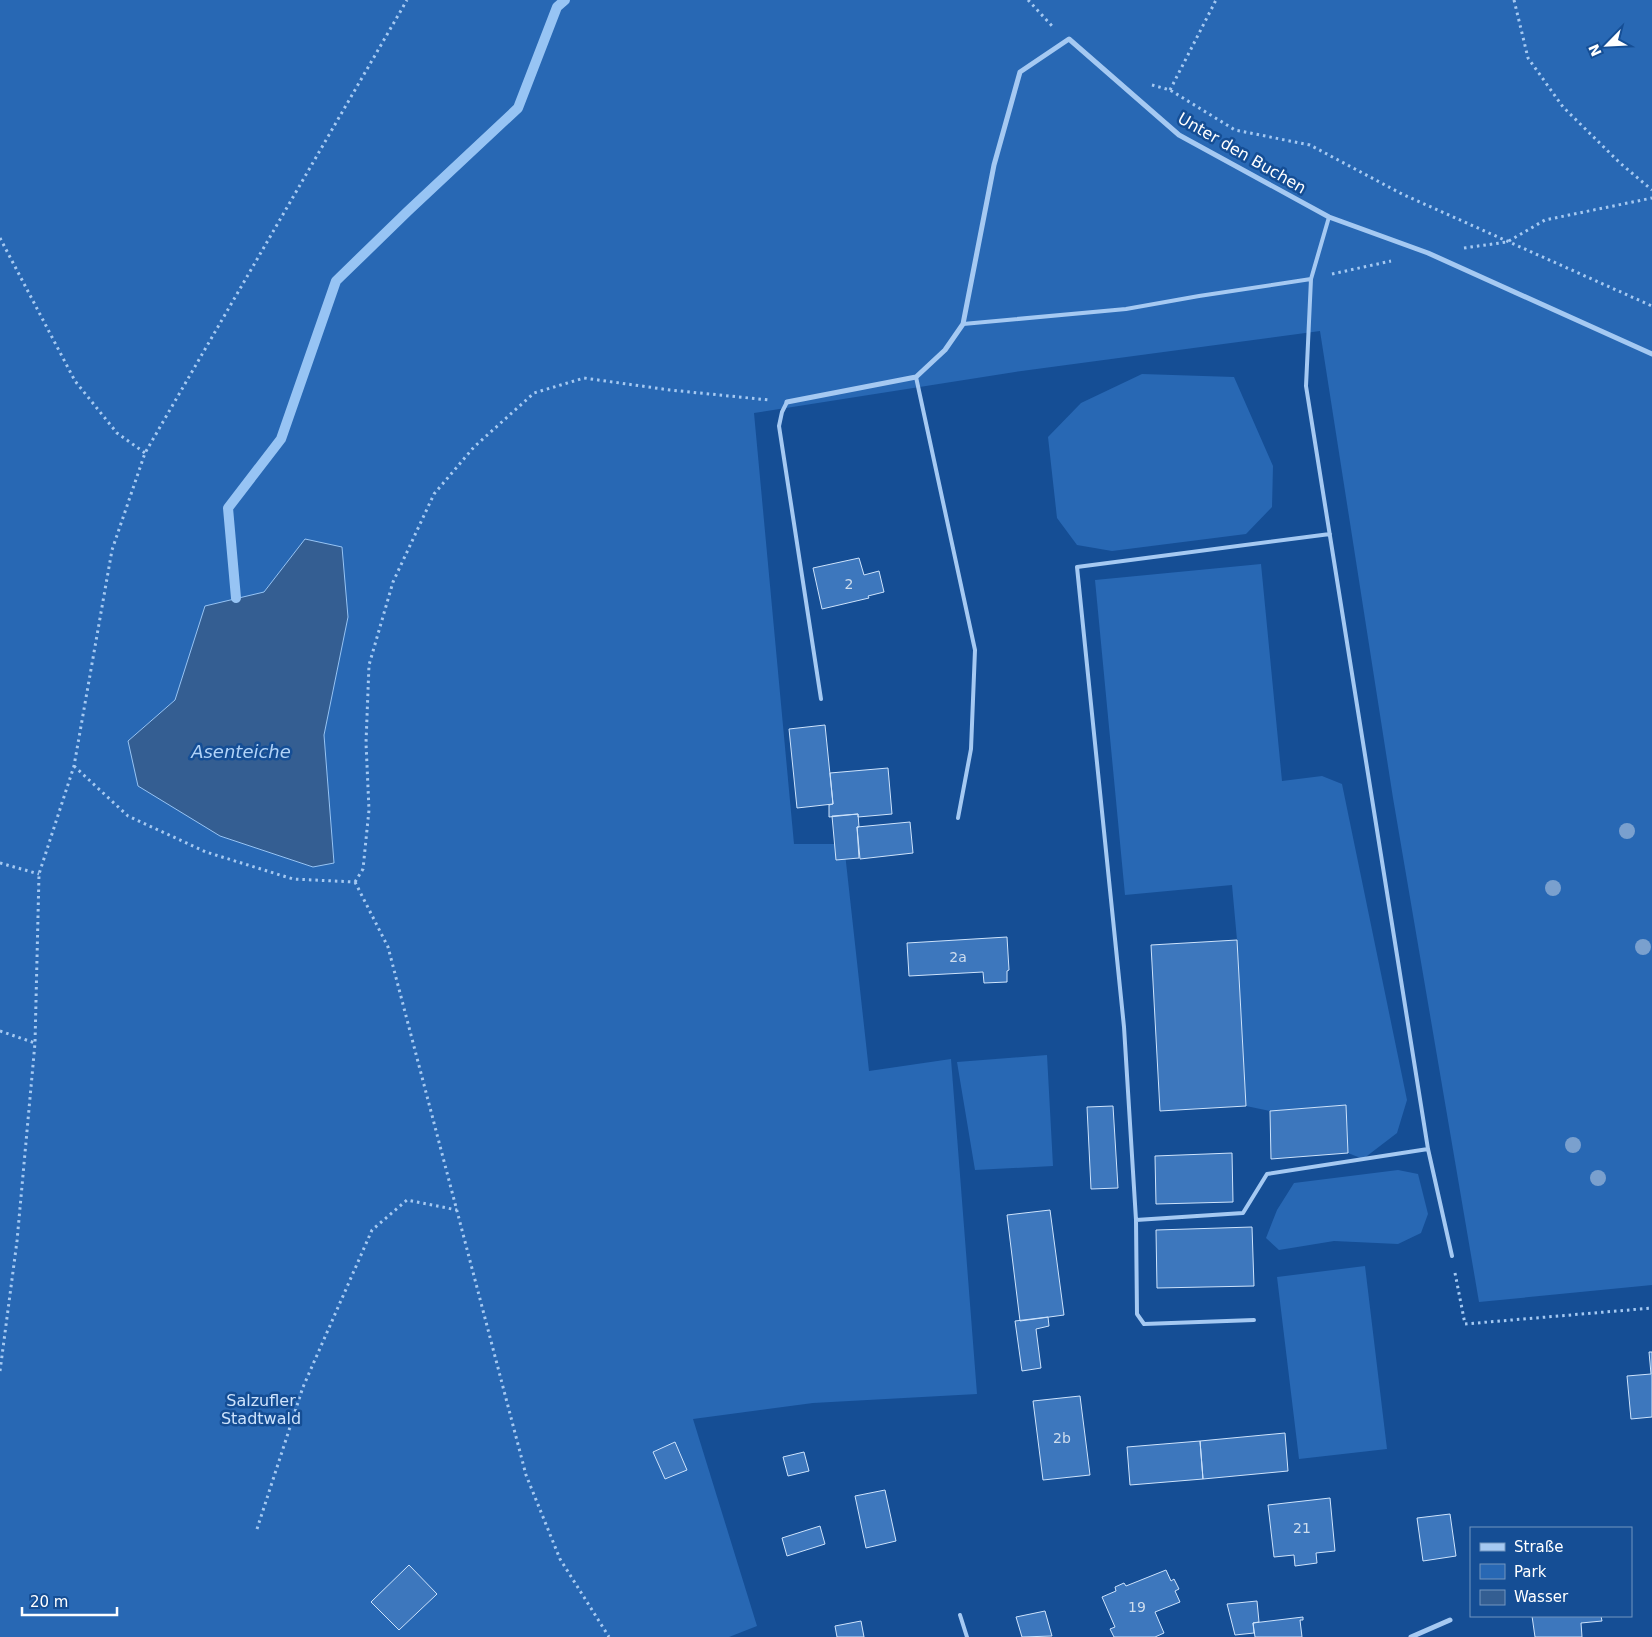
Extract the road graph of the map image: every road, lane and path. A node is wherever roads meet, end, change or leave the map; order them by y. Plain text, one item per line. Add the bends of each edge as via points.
1 (407, 0) edge
2 (1028, 0) edge
3 (1216, 0) edge
4 (1514, 0) edge
5 (1069, 39) junction
6 (1145, 84) dead end
7 (1170, 90) junction
8 (1652, 190) edge
9 (1652, 198) edge
10 (1329, 217) junction
11 (0, 238) edge
12 (1506, 242) junction
13 (1428, 253) junction
14 (1311, 279) junction
15 (1652, 306) edge
16 (963, 324) junction
17 (1652, 354) edge
18 (916, 377) junction
19 (787, 402) junction
20 (145, 453) junction
21 (1330, 534) junction
22 (821, 699) dead end
23 (74, 766) junction
24 (958, 818) dead end
25 (0, 864) edge
26 (39, 874) junction
27 (355, 882) junction
28 (0, 1031) edge
29 (35, 1043) junction
30 (1428, 1149) junction
31 (457, 1210) junction
32 (1136, 1220) junction
33 (1452, 1256) joint
34 (1652, 1308) edge
35 (1254, 1320) dead end
36 (0, 1371) edge
37 (257, 1529) dead end
38 (960, 1615) dead end
39 (1450, 1620) dead end
40 (609, 1637) edge
41 (967, 1637) edge
42 (1411, 1637) edge

1 - 20 path
2 - 5 path via 1046,21
3 - 7 path
4 - 8 path via 1528,58 1563,107
5 - 10 street, Unter den Buchen via 1179,136
5 - 16 street via 1020,72 994,166
6 - 7 path
7 - 12 path via 1235,130 1310,145 1402,194
9 - 12 path via 1546,220
10 - 13 street, Unter den Buchen
10 - 14 lane
11 - 20 path via 75,381 117,433
12 - 15 path
13 - 14 path
13 - 17 street, Unter den Buchen
14 - 16 lane via 1126,309
14 - 21 lane via 1306,386
16 - 18 street via 945,350
18 - 19 street
18 - 24 lane via 975,650 971,749
19 - 22 lane via 779,426
19 - 27 path via 584,378 534,393 474,447 434,494 393,582 369,665 366,743 369,810 364,869
20 - 23 path via 112,550
21 - 30 lane
21 - 32 lane via 1077,567 1124,1027
23 - 26 path
23 - 27 path via 128,816 206,852 293,879
25 - 26 path
26 - 29 path
27 - 31 path via 388,947
28 - 29 path
29 - 36 path via 18,1241
30 - 32 lane via 1267,1174 1243,1213
30 - 33 lane
31 - 37 path via 407,1200 372,1230 303,1387
31 - 40 path via 526,1475 560,1559
32 - 35 lane via 1137,1314 1144,1324
33 - 34 path via 1465,1324
38 - 41 lane
39 - 42 street

